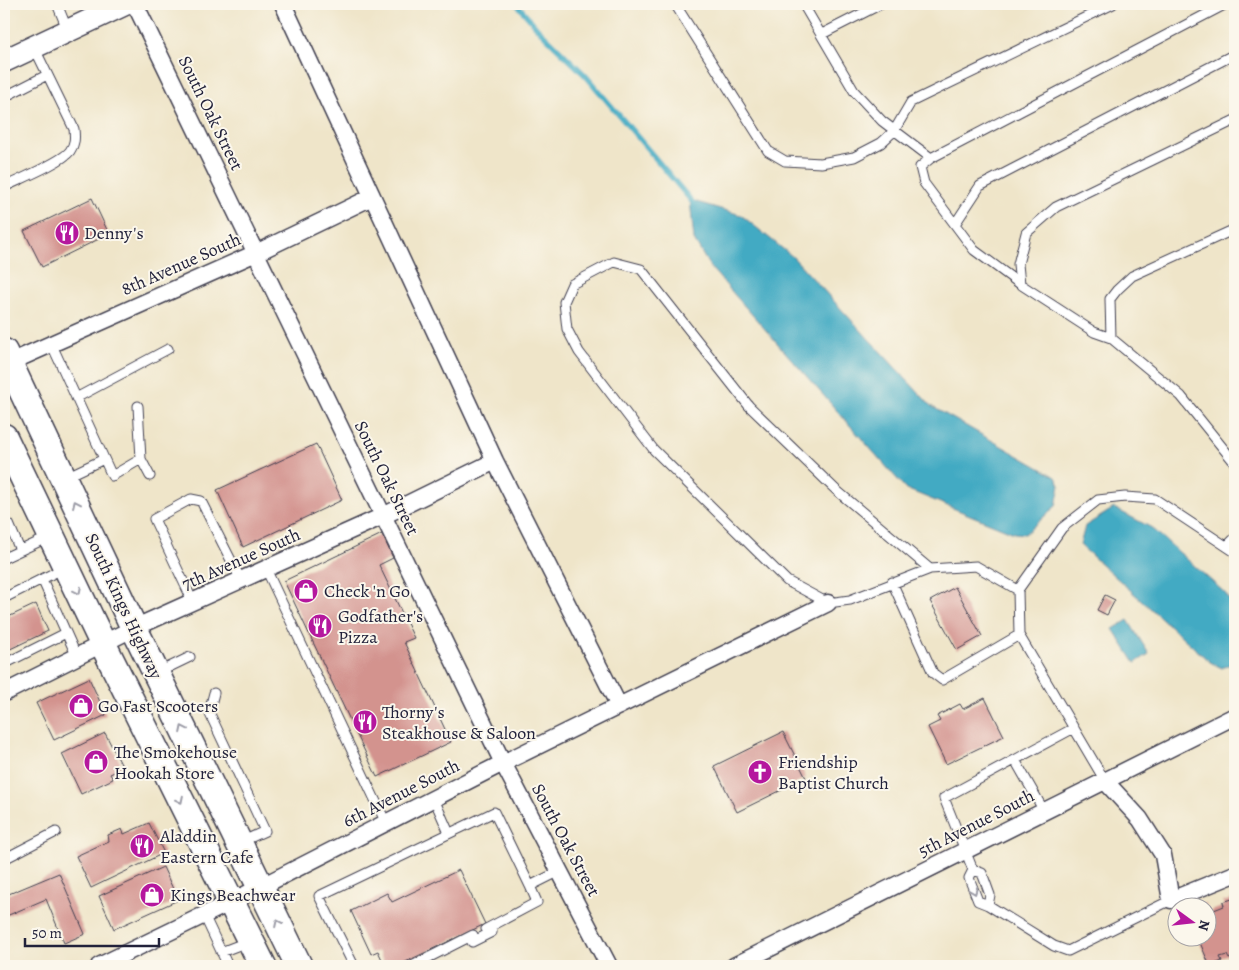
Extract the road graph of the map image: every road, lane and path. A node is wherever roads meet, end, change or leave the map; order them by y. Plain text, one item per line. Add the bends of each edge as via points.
1 (57, 4) edge
2 (125, 4) edge
3 (135, 4) edge
4 (283, 4) edge
5 (675, 4) edge
6 (803, 4) edge
7 (882, 4) edge
8 (1113, 4) edge
9 (1226, 4) edge
10 (68, 31) junction
11 (822, 34) junction
12 (34, 47) junction
13 (1235, 54) edge
14 (4, 61) edge
15 (47, 75) junction
16 (4, 97) edge
17 (1235, 120) edge
18 (894, 130) junction
19 (931, 158) junction
20 (4, 187) edge
21 (372, 197) junction
22 (955, 224) junction
23 (1235, 229) edge
24 (256, 253) junction
25 (1020, 284) junction
26 (1111, 338) junction
27 (51, 343) junction
28 (168, 349) dead end
29 (5, 359) edge
30 (76, 398) junction
31 (138, 406) dead end
32 (4, 437) edge
33 (104, 459) junction
34 (141, 459) junction
35 (495, 461) junction
36 (1235, 463) edge
37 (150, 476) dead end
38 (63, 478) junction
39 (383, 516) junction
40 (6, 518) edge
41 (51, 536) junction
42 (1235, 538) edge
43 (1227, 546) junction
44 (20, 550) junction
45 (1235, 552) edge
46 (4, 558) edge
47 (66, 567) junction
48 (266, 569) junction
49 (930, 569) junction
50 (42, 579) junction
51 (241, 580) junction
52 (892, 582) junction
53 (1018, 590) junction
54 (4, 598) edge
55 (194, 602) junction
56 (828, 603) junction
57 (134, 628) junction
58 (66, 633) junction
59 (1019, 635) junction
60 (103, 644) junction
61 (77, 657) junction
62 (190, 657) dead end
63 (4, 664) edge
64 (156, 673) junction
65 (4, 691) edge
66 (214, 693) dead end
67 (619, 706) junction
68 (1235, 716) edge
69 (1074, 728) junction
70 (1015, 760) junction
71 (503, 764) junction
72 (1105, 781) junction
73 (434, 799) junction
74 (1044, 812) junction
75 (386, 823) junction
76 (56, 832) dead end
77 (450, 834) junction
78 (239, 843) junction
79 (966, 851) junction
80 (4, 859) edge
81 (973, 870) junction
82 (560, 871) junction
83 (1235, 874) edge
84 (530, 886) junction
85 (260, 887) junction
86 (1171, 898) edge
87 (1176, 898) edge
88 (231, 902) junction
89 (1166, 902) edge
90 (988, 905) junction
91 (204, 914) junction
92 (250, 941) junction
93 (221, 952) junction
94 (99, 966) edge
95 (228, 966) edge
96 (262, 966) edge
97 (299, 966) edge
98 (354, 966) edge
99 (412, 966) edge
100 (609, 966) edge
101 (734, 966) edge

1 - 10 lane
2 - 10 street
3 - 24 street, South Oak Street
4 - 21 street
5 - 18 lane via 768,151 785,161 821,163 854,157 881,143
6 - 11 lane
7 - 11 lane
8 - 18 lane via 911,102
9 - 19 lane
10 - 12 street
11 - 18 lane via 854,91
12 - 14 street
12 - 15 lane
13 - 22 lane via 980,186
15 - 16 lane
15 - 20 lane via 76,139 69,153
17 - 25 lane via 1056,207 1026,233 1018,264
18 - 19 lane
19 - 22 lane via 920,167 924,183
21 - 24 street, 8th Avenue South
21 - 35 street
22 - 25 lane via 974,250
23 - 26 lane via 1132,276 1116,290 1110,299
24 - 27 street, 8th Avenue South
24 - 39 street, South Oak Street
25 - 26 lane via 1094,332
26 - 36 lane via 1181,396
27 - 29 street, 8th Avenue South
27 - 30 lane
28 - 30 lane
29 - 38 main road, South Kings Highway
30 - 33 lane
31 - 34 lane
32 - 41 main road, South Kings Highway via 13,464
33 - 34 lane via 112,476
33 - 38 lane
34 - 37 lane
35 - 39 street, 7th Avenue South
35 - 67 street
57 -> 38 main road, South Kings Highway
39 - 48 street, 7th Avenue South
39 - 71 street, South Oak Street
40 - 44 lane
41 - 44 lane
41 - 47 main road, South Kings Highway
42 - 43 lane
43 - 45 lane
43 - 53 lane via 1155,499 1098,500 1062,528
44 - 46 lane
47 - 50 lane
47 -> 60 main road, South Kings Highway
48 - 51 street, 7th Avenue South
48 - 75 lane
49 - 52 lane
49 - 53 lane via 976,566
49 - 56 lane via 836,490 749,406 641,269 614,262 572,284 564,302 567,329 579,352 654,450 787,581
50 - 54 lane
50 - 58 lane
51 - 55 street, 7th Avenue South
51 - 55 lane via 201,501 191,499 154,519
52 - 56 lane via 850,600
52 - 59 lane via 933,673 942,680
53 - 59 lane
55 - 57 street, 7th Avenue South
56 - 67 street, 6th Avenue South
57 - 60 street, 7th Avenue South
57 - 64 main road, South Kings Highway
58 - 61 lane
58 - 63 lane
59 - 69 lane
60 - 61 street, 7th Avenue South
60 -> 88 main road, South Kings Highway
61 - 65 street, 7th Avenue South
62 - 64 lane
78 -> 64 main road, South Kings Highway
66 - 78 lane via 209,712 265,831
67 - 71 street, 6th Avenue South
68 - 72 street, 5th Avenue South
69 - 70 lane
69 - 72 lane
70 - 74 lane
70 - 79 lane via 944,798
71 - 73 street, 6th Avenue South
71 - 82 street, South Oak Street
72 - 74 street, 5th Avenue South
72 - 86 street via 1140,819 1163,855
73 - 75 street, 6th Avenue South
73 - 77 lane
74 - 79 street, 5th Avenue South
75 - 85 street, 6th Avenue South
76 - 80 lane
77 - 84 lane via 494,812
77 - 98 lane via 319,896
78 - 85 main road, South Kings Highway
79 - 81 lane
79 - 101 street, 5th Avenue South
81 - 90 lane via 982,873 990,895
81 -> 90 lane via 969,878 978,900
82 - 84 lane
82 - 100 street, South Oak Street
83 - 87 street
84 - 99 lane via 537,902 488,927 492,932 472,942 472,936
85 - 88 street, 6th Avenue South
97 -> 85 main road, South Kings Highway
88 - 91 street, 6th Avenue South
88 - 92 main road, South Kings Highway
89 - 90 lane via 1068,951 1054,946
91 - 93 lane
91 - 94 street, 6th Avenue South
92 - 93 lane
92 - 96 main road, South Kings Highway
93 - 95 lane

